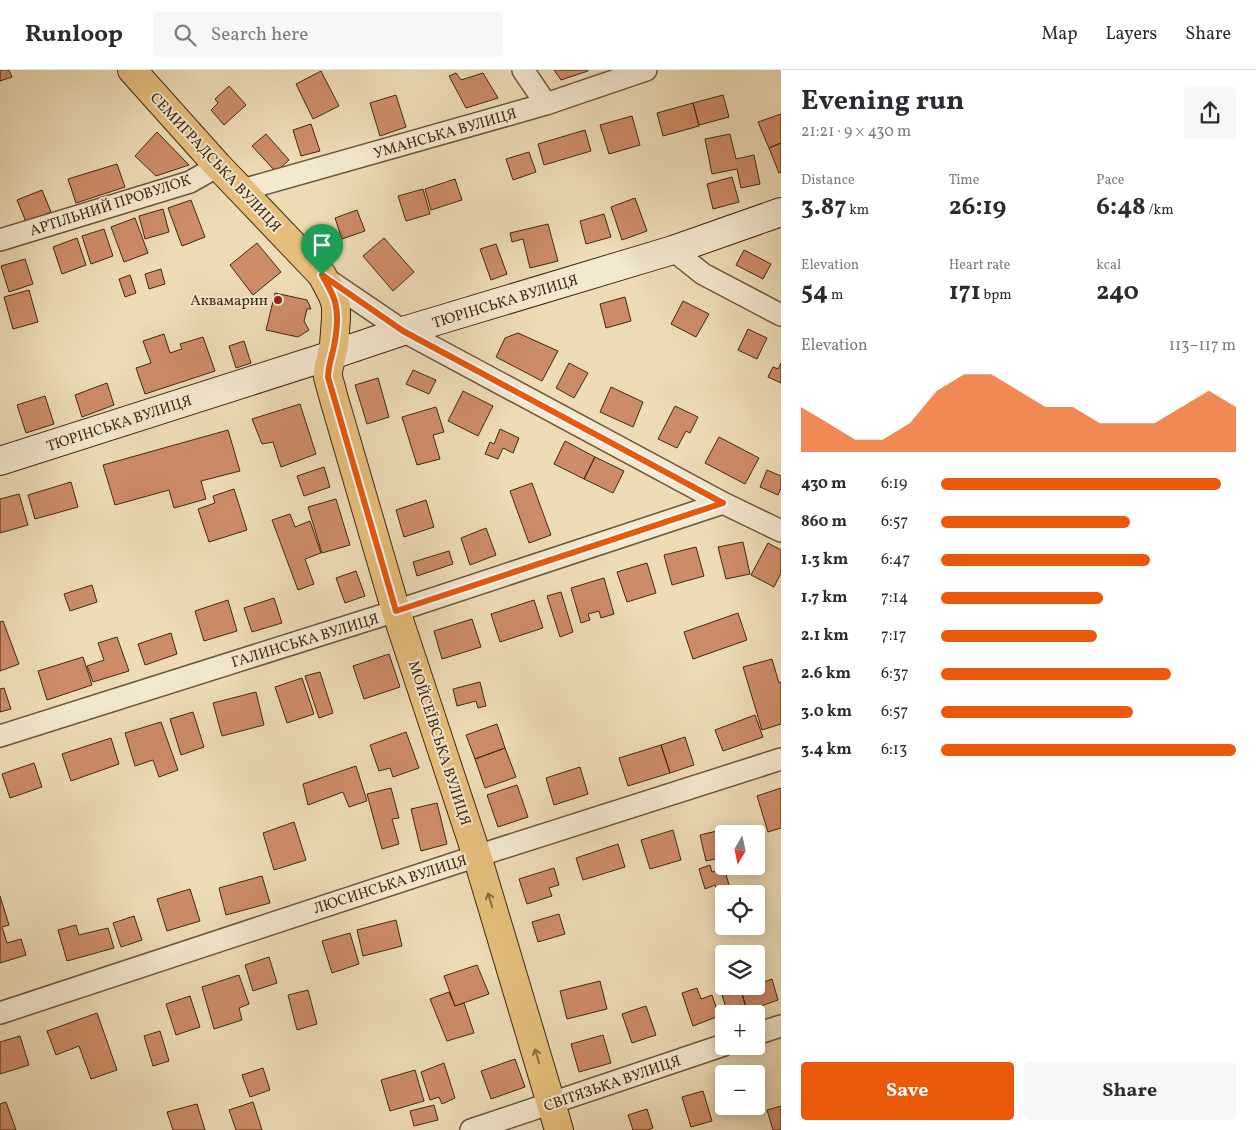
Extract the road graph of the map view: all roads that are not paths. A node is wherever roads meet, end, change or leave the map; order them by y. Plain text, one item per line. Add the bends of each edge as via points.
1 (132, 70) edge
2 (523, 70) edge
3 (646, 70) edge
4 (546, 104) junction
5 (218, 166) junction
6 (242, 190) junction
7 (781, 212) edge
8 (0, 240) edge
9 (673, 250) junction
10 (322, 275) junction
11 (781, 315) edge
12 (403, 331) junction
13 (332, 355) junction
14 (0, 461) edge
15 (723, 503) junction
16 (781, 530) edge
17 (396, 611) junction
18 (0, 736) edge
19 (781, 759) edge
20 (477, 856) junction
21 (0, 1013) edge
22 (781, 1026) edge
23 (765, 1031) edge
24 (715, 1048) edge
25 (550, 1103) junction
26 (471, 1130) edge
27 (559, 1130) edge

1 - 5 main road, СЕМИГРАДСЬКА ВУЛИЦЯ
2 - 4 street
3 - 4 street, УМАНСЬКА ВУЛИЦЯ
4 - 6 street, УМАНСЬКА ВУЛИЦЯ
5 - 6 main road, СЕМИГРАДСЬКА ВУЛИЦЯ
5 - 8 street, АРТІЛЬНИЙ ПРОВУЛОК via 190,182
6 - 10 main road, СЕМИГРАДСЬКА ВУЛИЦЯ
7 - 9 main road, ТЮРІНСЬКА ВУЛИЦЯ
9 - 11 street via 703,274
9 - 12 main road, ТЮРІНСЬКА ВУЛИЦЯ
10 - 12 street, СЕМИГРАДСЬКА ВУЛИЦЯ
10 - 13 main road, СЕМИГРАДСЬКА ВУЛИЦЯ via 336,306
12 - 13 main road, ТЮРІНСЬКА ВУЛИЦЯ
12 - 15 street, СЕМИГРАДСЬКА ВУЛИЦЯ
13 - 14 main road, ТЮРІНСЬКА ВУЛИЦЯ
13 - 17 main road, МОЙСЕЇВСЬКА ВУЛИЦЯ via 328,377
15 - 16 street, СЕМИГРАДСЬКА ВУЛИЦЯ
15 - 17 street, ГАЛИНСЬКА ВУЛИЦЯ
17 - 18 street, ГАЛИНСЬКА ВУЛИЦЯ
17 - 20 main road, МОЙСЕЇВСЬКА ВУЛИЦЯ
19 - 20 street, ЛЮСИНСЬКА ВУЛИЦЯ
20 - 21 street, ЛЮСИНСЬКА ВУЛИЦЯ
25 -> 20 main road, МОЙСЕЇВСЬКА ВУЛИЦЯ
22 - 23 street
24 - 25 street, СВІТЯЗЬКА ВУЛИЦЯ
25 - 26 street, СВІТЯЗЬКА ВУЛИЦЯ
25 - 27 main road, МОЙСЕЇВСЬКА ВУЛИЦЯ

